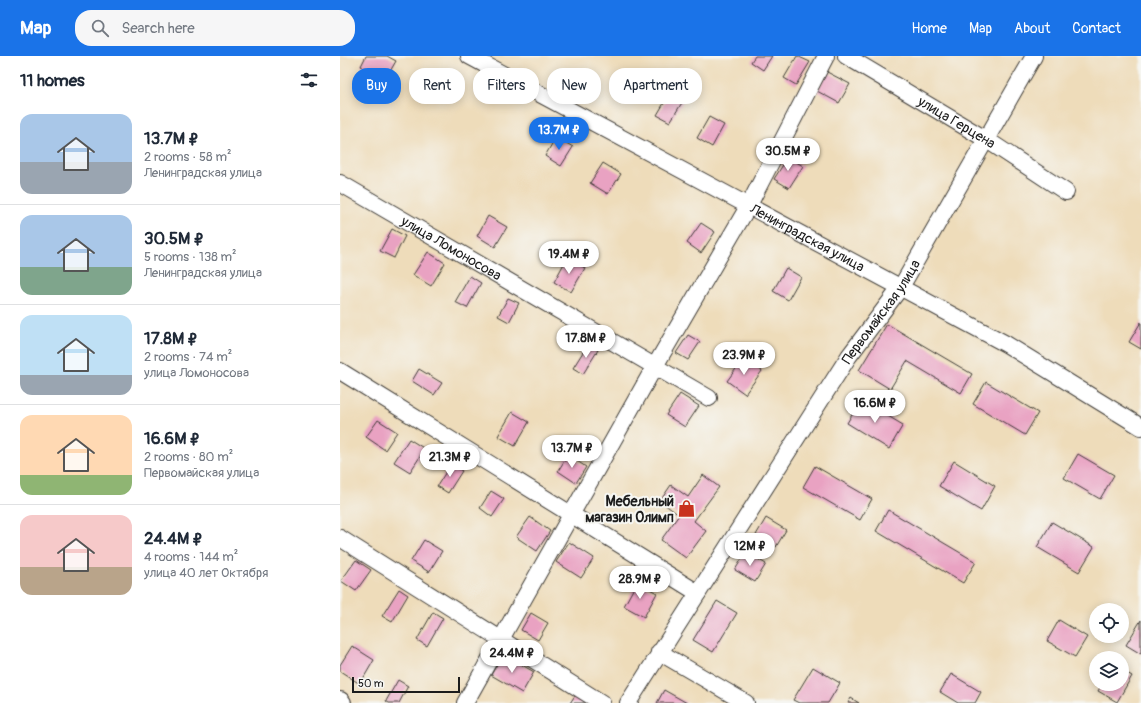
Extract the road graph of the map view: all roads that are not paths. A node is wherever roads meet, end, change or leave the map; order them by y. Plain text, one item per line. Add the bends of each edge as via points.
1 (469, 56) edge
2 (826, 56) edge
3 (846, 56) edge
4 (1034, 56) edge
5 (987, 140) junction
6 (340, 183) edge
7 (1066, 192) dead end
8 (749, 205) junction
9 (901, 287) junction
10 (655, 366) junction
11 (340, 370) edge
12 (709, 398) dead end
13 (1141, 427) edge
14 (572, 514) junction
15 (340, 538) edge
16 (698, 593) junction
17 (501, 640) junction
18 (659, 652) junction
19 (465, 703) edge
20 (602, 703) edge
21 (628, 703) edge
22 (746, 703) edge

1 - 8 street, Ленинградская улица
2 - 8 street
3 - 5 street, улица Герцена
4 - 5 street, Первомайская улица
5 - 7 street, улица Герцена
5 - 9 street, Первомайская улица
6 - 10 street, улица Ломоносова
8 - 9 street, Ленинградская улица
8 - 10 street
9 - 13 street, Ленинградская улица via 1006,344
9 - 16 street, Первомайская улица via 848,356
10 - 12 street, улица Ломоносова
10 - 14 street
11 - 14 street
14 - 16 street
14 - 17 street
15 - 17 street
16 - 18 street, Первомайская улица
17 - 19 street
17 - 20 street
18 - 21 street, Первомайская улица
18 - 22 street

